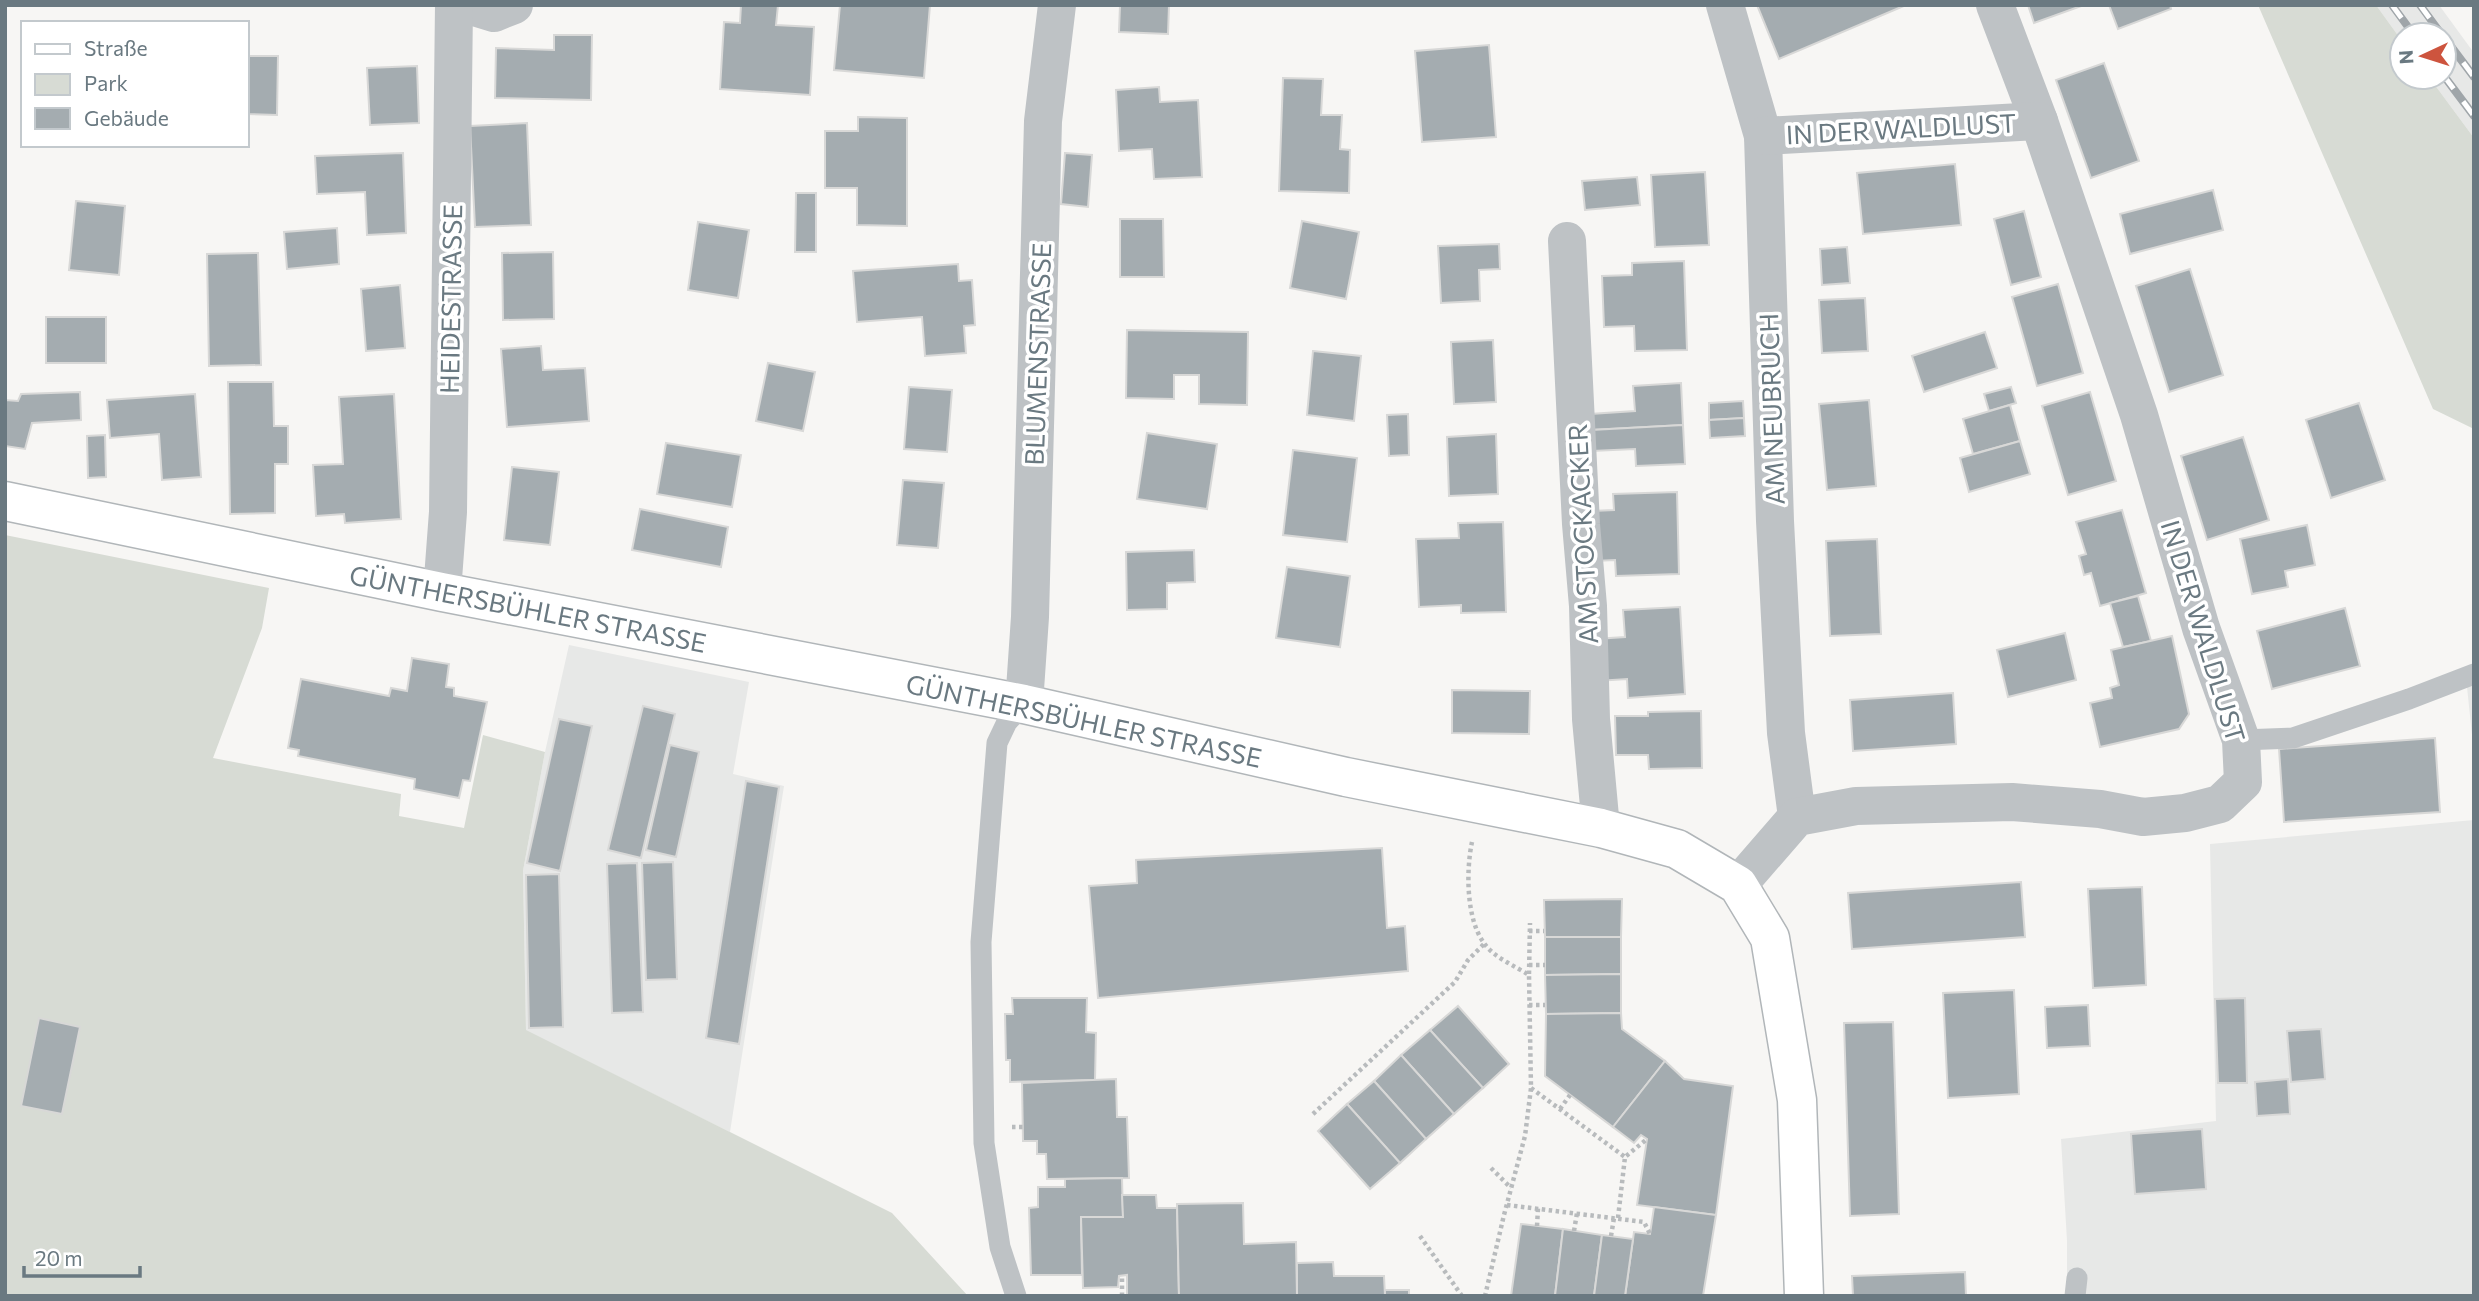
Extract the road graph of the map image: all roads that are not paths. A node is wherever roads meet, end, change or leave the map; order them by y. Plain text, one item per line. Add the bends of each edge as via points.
1 (454, 5) edge
2 (468, 5) edge
3 (514, 5) edge
4 (1057, 5) edge
5 (1725, 5) edge
6 (1995, 5) edge
7 (2039, 121) junction
8 (1763, 136) junction
9 (1567, 241) dead end
10 (5, 501) edge
11 (442, 592) junction
12 (2474, 674) edge
13 (1024, 704) junction
14 (2241, 740) junction
15 (1797, 817) junction
16 (1601, 828) junction
17 (1738, 885) junction
18 (1016, 1296) edge
19 (1804, 1296) edge

1 - 11 street, HEIDESTRASSE via 448,512
2 - 3 street via 494,13
4 - 13 street, BLUMENSTRASSE via 1043,121
5 - 8 street, AM NEUBRUCH
6 - 7 street, IN DER WALDLUST
7 - 8 street, IN DER WALDLUST
7 - 14 street, IN DER WALDLUST via 2139,415 2201,628
8 - 15 street, AM NEUBRUCH via 1775,521 1786,733
9 - 16 street, AM STOCKACKER via 1591,719
10 - 11 street, GÜNTHERSBÜHLER STRASSE
11 - 13 street, GÜNTHERSBÜHLER STRASSE
12 - 14 lane via 2293,738
13 - 16 street, GÜNTHERSBÜHLER STRASSE via 1346,777
13 - 18 lane via 1007,722 998,743 981,942 984,1143 1000,1247
14 - 15 street, IN DER WALDLUST via 2243,782 2220,804 2185,813 2143,817 2012,802 1856,806
15 - 17 street
16 - 17 street, GÜNTHERSBÜHLER STRASSE via 1677,849
17 - 19 street, GÜNTHERSBÜHLER STRASSE via 1770,939 1795,1086

